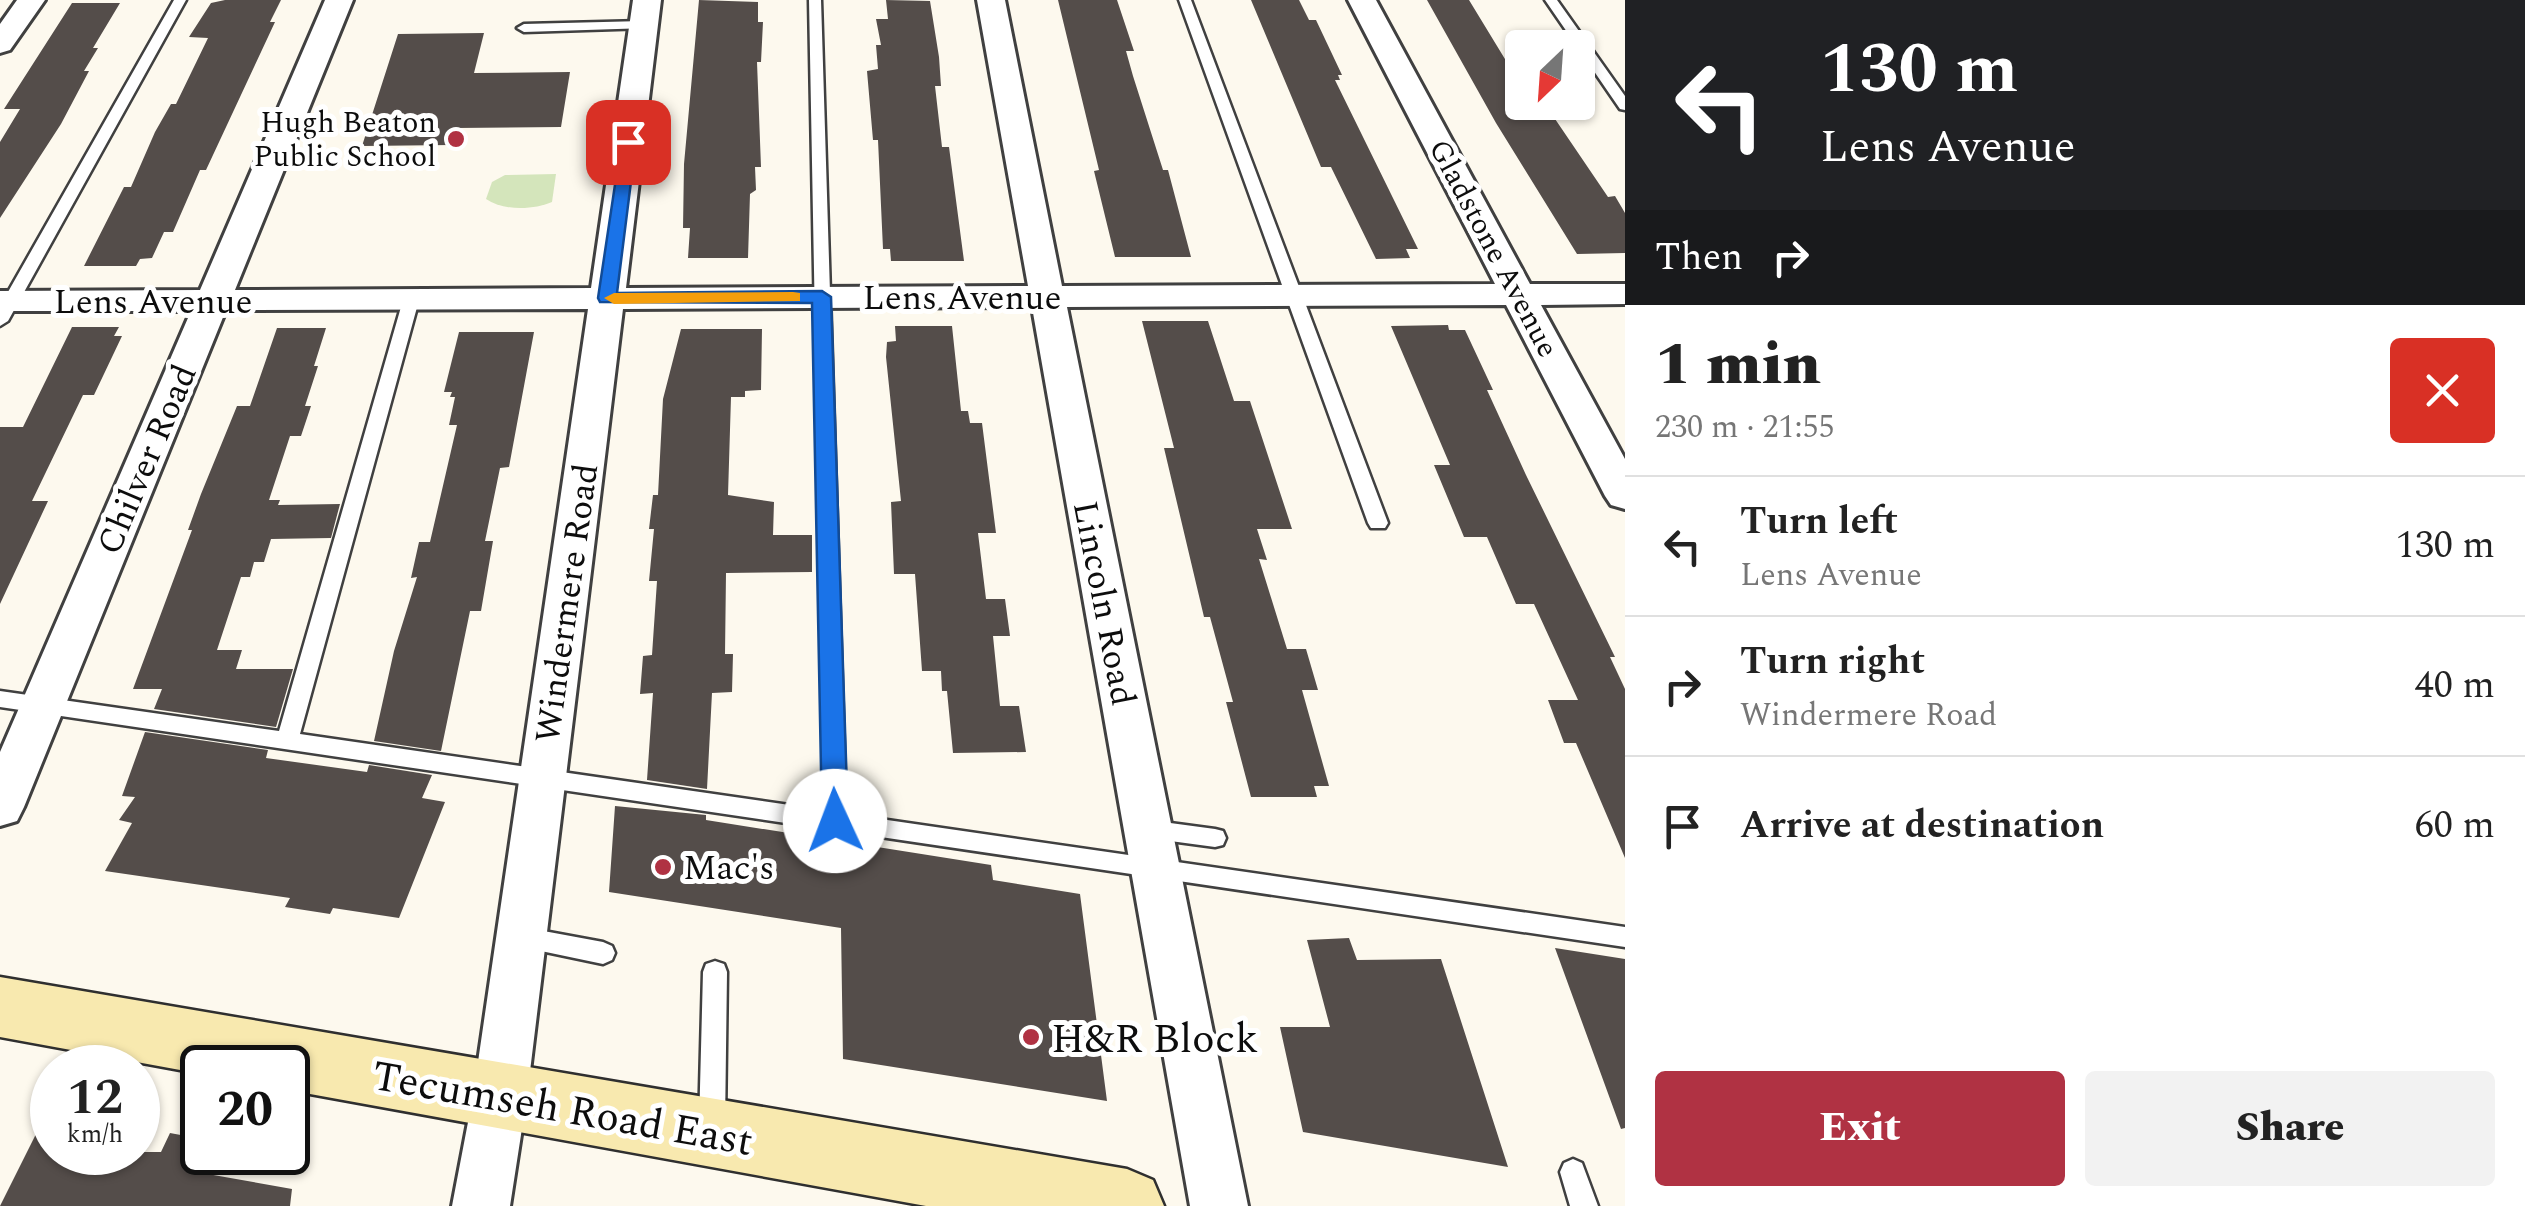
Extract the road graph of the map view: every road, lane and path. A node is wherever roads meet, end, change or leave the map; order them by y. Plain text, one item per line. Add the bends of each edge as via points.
1 (31, 0) edge
2 (180, 0) edge
3 (339, 0) edge
4 (816, 0) edge
5 (991, 0) edge
6 (1185, 0) edge
7 (1362, 0) edge
8 (1551, 0) edge
9 (645, 13) edge
10 (524, 28) dead end
11 (0, 44) edge
12 (1625, 106) edge
13 (1518, 294) junction
14 (1625, 294) edge
15 (1294, 295) junction
16 (1048, 296) junction
17 (822, 297) junction
18 (607, 298) junction
19 (214, 300) junction
20 (411, 300) junction
21 (4, 308) edge
22 (1625, 496) edge
23 (1378, 523) dead end
24 (0, 699) edge
25 (42, 705) junction
26 (288, 741) junction
27 (543, 778) junction
28 (0, 807) edge
29 (835, 821) junction
30 (1215, 838) dead end
31 (1152, 848) junction
32 (521, 936) junction
33 (1625, 936) edge
34 (604, 953) dead end
35 (716, 972) dead end
36 (0, 1007) edge
37 (500, 1096) junction
38 (712, 1133) junction
39 (1572, 1172) dead end
40 (481, 1206) edge
41 (1126, 1206) edge
42 (1220, 1206) edge
43 (1584, 1206) edge

1 - 11 street
2 - 21 lane
3 - 19 street, Chilver Road
4 - 17 lane
5 - 16 street, Lincoln Road
6 - 15 lane
7 - 13 street, Gladstone Avenue
8 - 12 lane
9 - 10 lane
9 - 18 street, Windermere Road via 615,143
13 - 14 street, Lens Avenue
13 - 15 street, Lens Avenue
13 - 22 street, Gladstone Avenue
15 - 16 street, Lens Avenue
15 - 23 lane
16 - 17 street, Lens Avenue
16 - 31 street, Lincoln Road
17 - 18 street, Lens Avenue
17 - 29 lane
18 - 20 street, Lens Avenue
18 - 27 street, Windermere Road
19 - 20 street, Lens Avenue
19 - 21 street, Lens Avenue
19 - 25 street, Chilver Road
20 - 26 lane
24 - 25 lane
25 - 26 lane
25 - 28 street, Chilver Road
26 - 27 lane
27 - 29 lane
27 - 32 street, Windermere Road
29 - 31 lane
30 - 31 lane
31 - 33 lane
31 - 42 street, Lincoln Road
32 - 34 lane
32 - 37 street, Windermere Road
35 - 38 lane
36 - 37 main road, Tecumseh Road East
37 - 38 main road, Tecumseh Road East
37 - 40 street, Windermere Road
38 - 41 main road, Tecumseh Road East
39 - 43 lane

